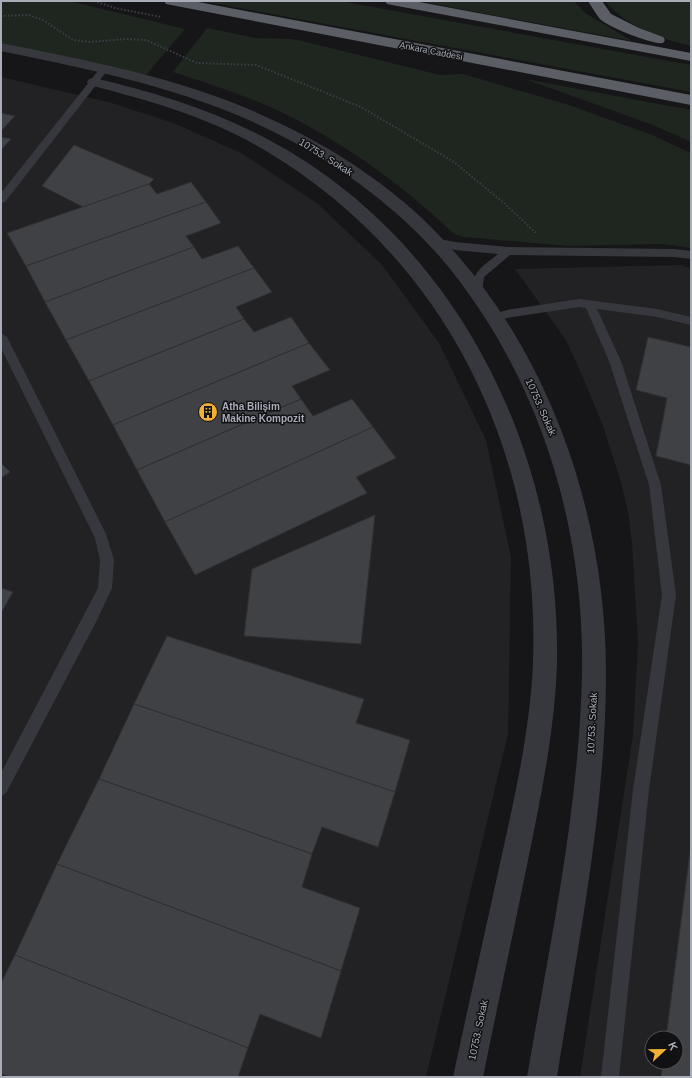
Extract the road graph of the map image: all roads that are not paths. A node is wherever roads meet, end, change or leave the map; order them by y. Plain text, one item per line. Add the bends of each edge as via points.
1 (171, 1) edge
2 (392, 1) edge
3 (595, 1) edge
4 (1, 48) edge
5 (691, 51) edge
6 (691, 56) edge
7 (1, 61) edge
8 (99, 75) junction
9 (691, 100) edge
10 (1, 200) edge
11 (434, 241) junction
12 (508, 251) junction
13 (691, 255) edge
14 (477, 293) junction
15 (590, 305) junction
16 (494, 318) junction
17 (691, 320) edge
18 (1, 337) edge
19 (1, 788) edge
20 (468, 1077) edge
21 (542, 1077) edge
22 (610, 1077) edge

1 - 9 highway, Ankara Caddesi
2 - 6 highway
3 - 5 highway via 606,17 634,31
4 - 8 street, 10753. Sokak
7 - 8 street, 10753. Sokak
8 - 10 lane
8 - 11 street, 10753. Sokak via 154,81 196,94 272,126 354,174 395,205
8 - 20 street, 10753. Sokak via 236,129 294,161 347,200 373,223 414,265 461,329 498,404 514,445 526,488 543,590 543,691 537,748 523,821
11 - 12 lane via 455,246
11 - 14 street, 10753. Sokak
12 - 13 lane via 658,252
12 - 14 lane via 480,275
14 - 16 street, 10753. Sokak
15 - 16 lane via 579,303
15 - 17 lane
15 - 22 lane via 615,361 655,485 669,595 641,790
16 - 21 street, 10753. Sokak via 539,400 568,476 585,550 594,630 592,724 582,827
18 - 19 lane via 101,538 107,560 105,588 92,618

